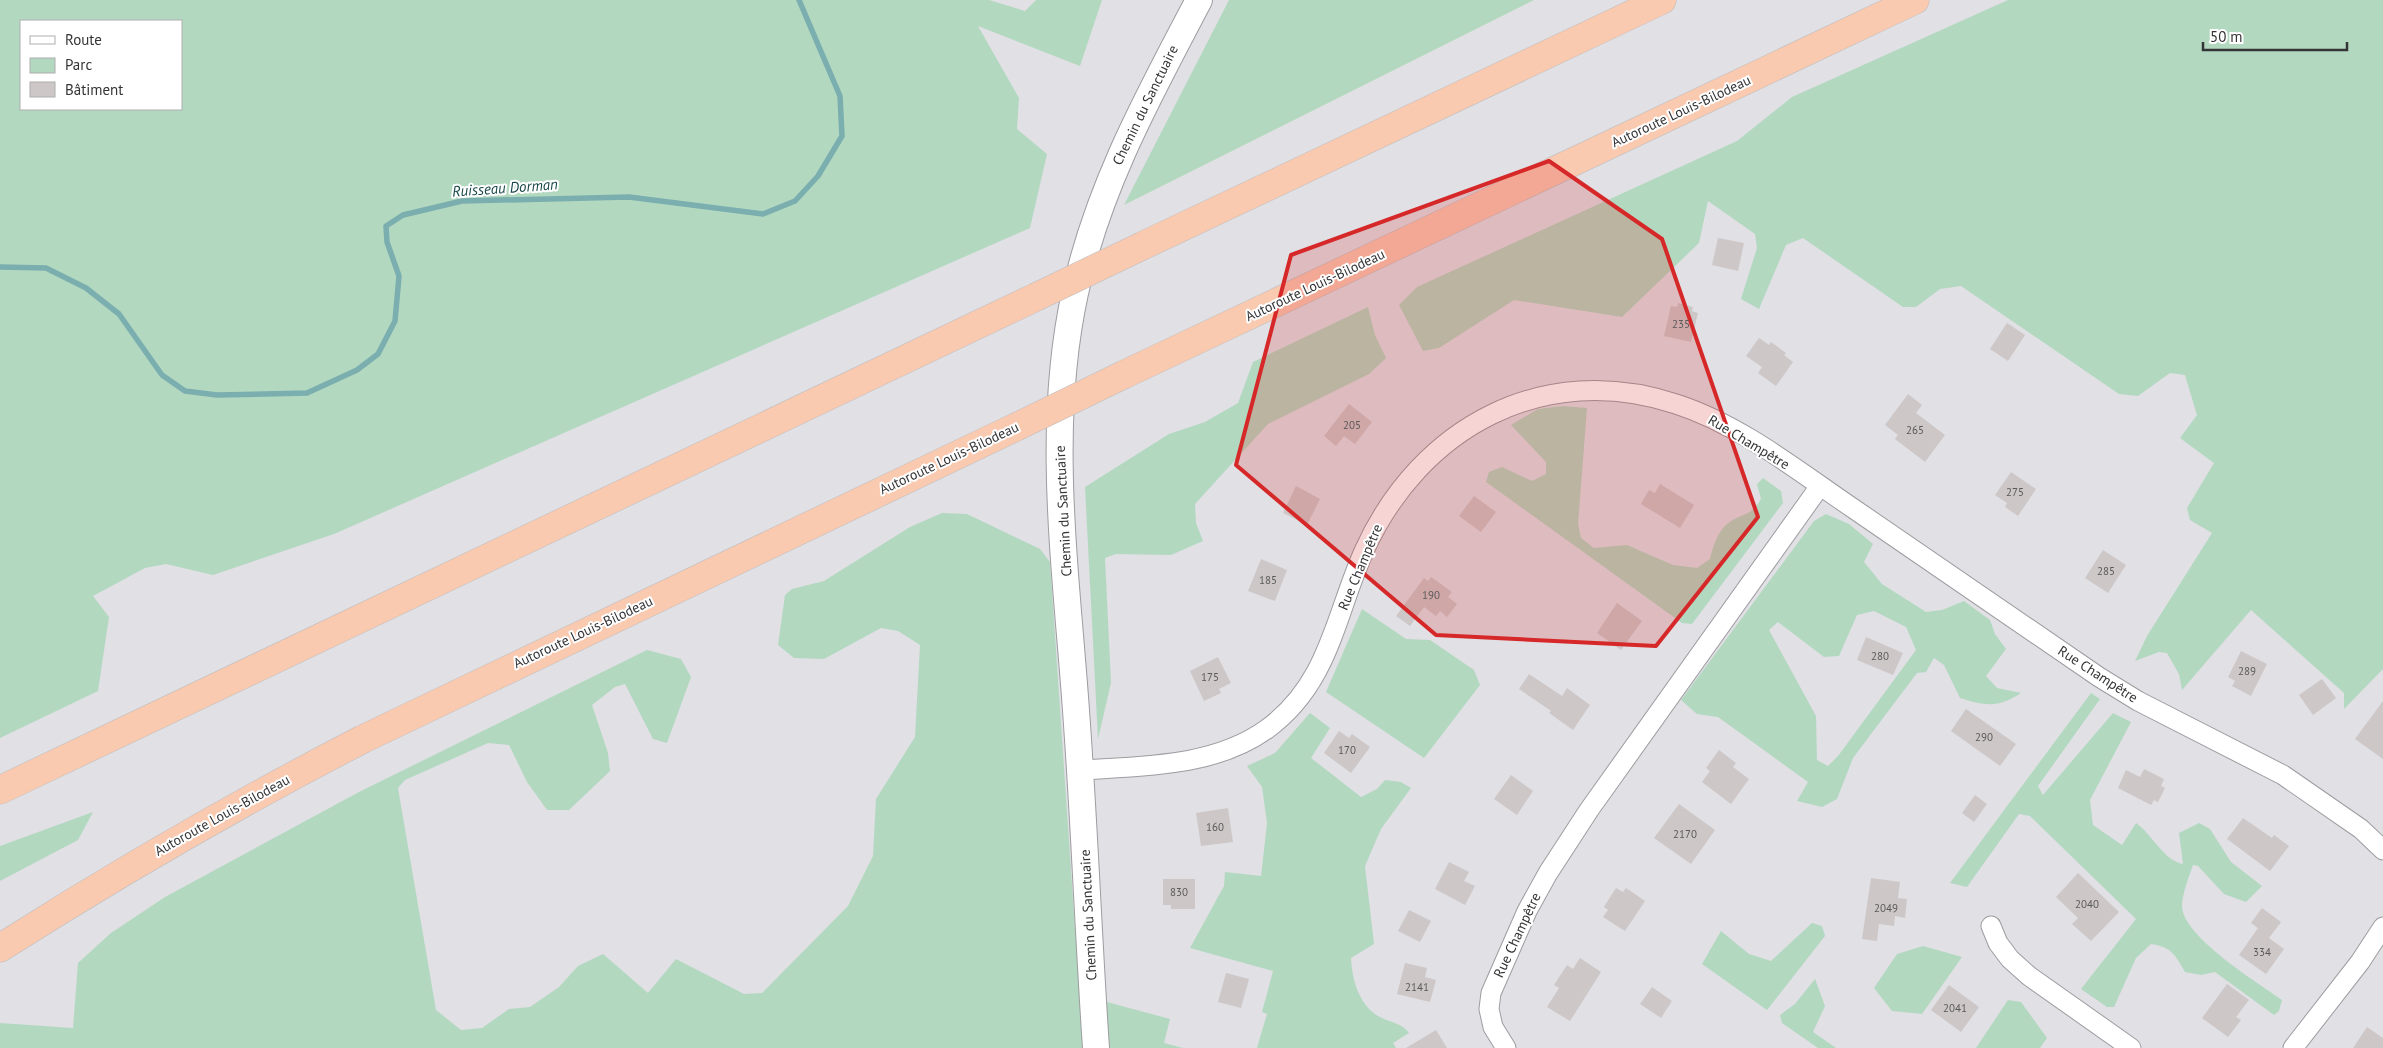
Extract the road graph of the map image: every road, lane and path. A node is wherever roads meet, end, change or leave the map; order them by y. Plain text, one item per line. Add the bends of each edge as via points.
1 (1199, 0) edge
2 (1662, 0) edge
3 (1915, 0) edge
4 (1820, 486) junction
5 (1080, 770) junction
6 (0, 790) edge
7 (2383, 850) edge
8 (1990, 926) dead end
9 (2383, 927) edge
10 (0, 948) edge
11 (1096, 1048) edge
12 (1506, 1048) edge
13 (2131, 1048) edge
14 (2293, 1048) edge

1 - 5 street, Chemin du Sanctuaire via 1137,118 1106,189 1082,262 1065,348 1060,471
2 - 6 highway, bridge
3 - 10 highway, Autoroute Louis-Bilodeau, bridge via 471,686 356,743 160,850
4 - 5 street, Rue Champêtre via 1725,425 1652,396 1597,390 1551,395 1516,404 1466,428 1422,463 1404,483 1363,553 1320,668 1298,700 1274,723 1244,743 1210,755
4 - 7 street, Rue Champêtre via 2099,677 2138,701 2283,775 2361,829
4 - 12 street, Rue Champêtre via 1589,810 1531,904 1491,993 1489,1009 1493,1027
5 - 11 street, Chemin du Sanctuaire
8 - 13 street via 2010,959 2029,976
9 - 14 street

